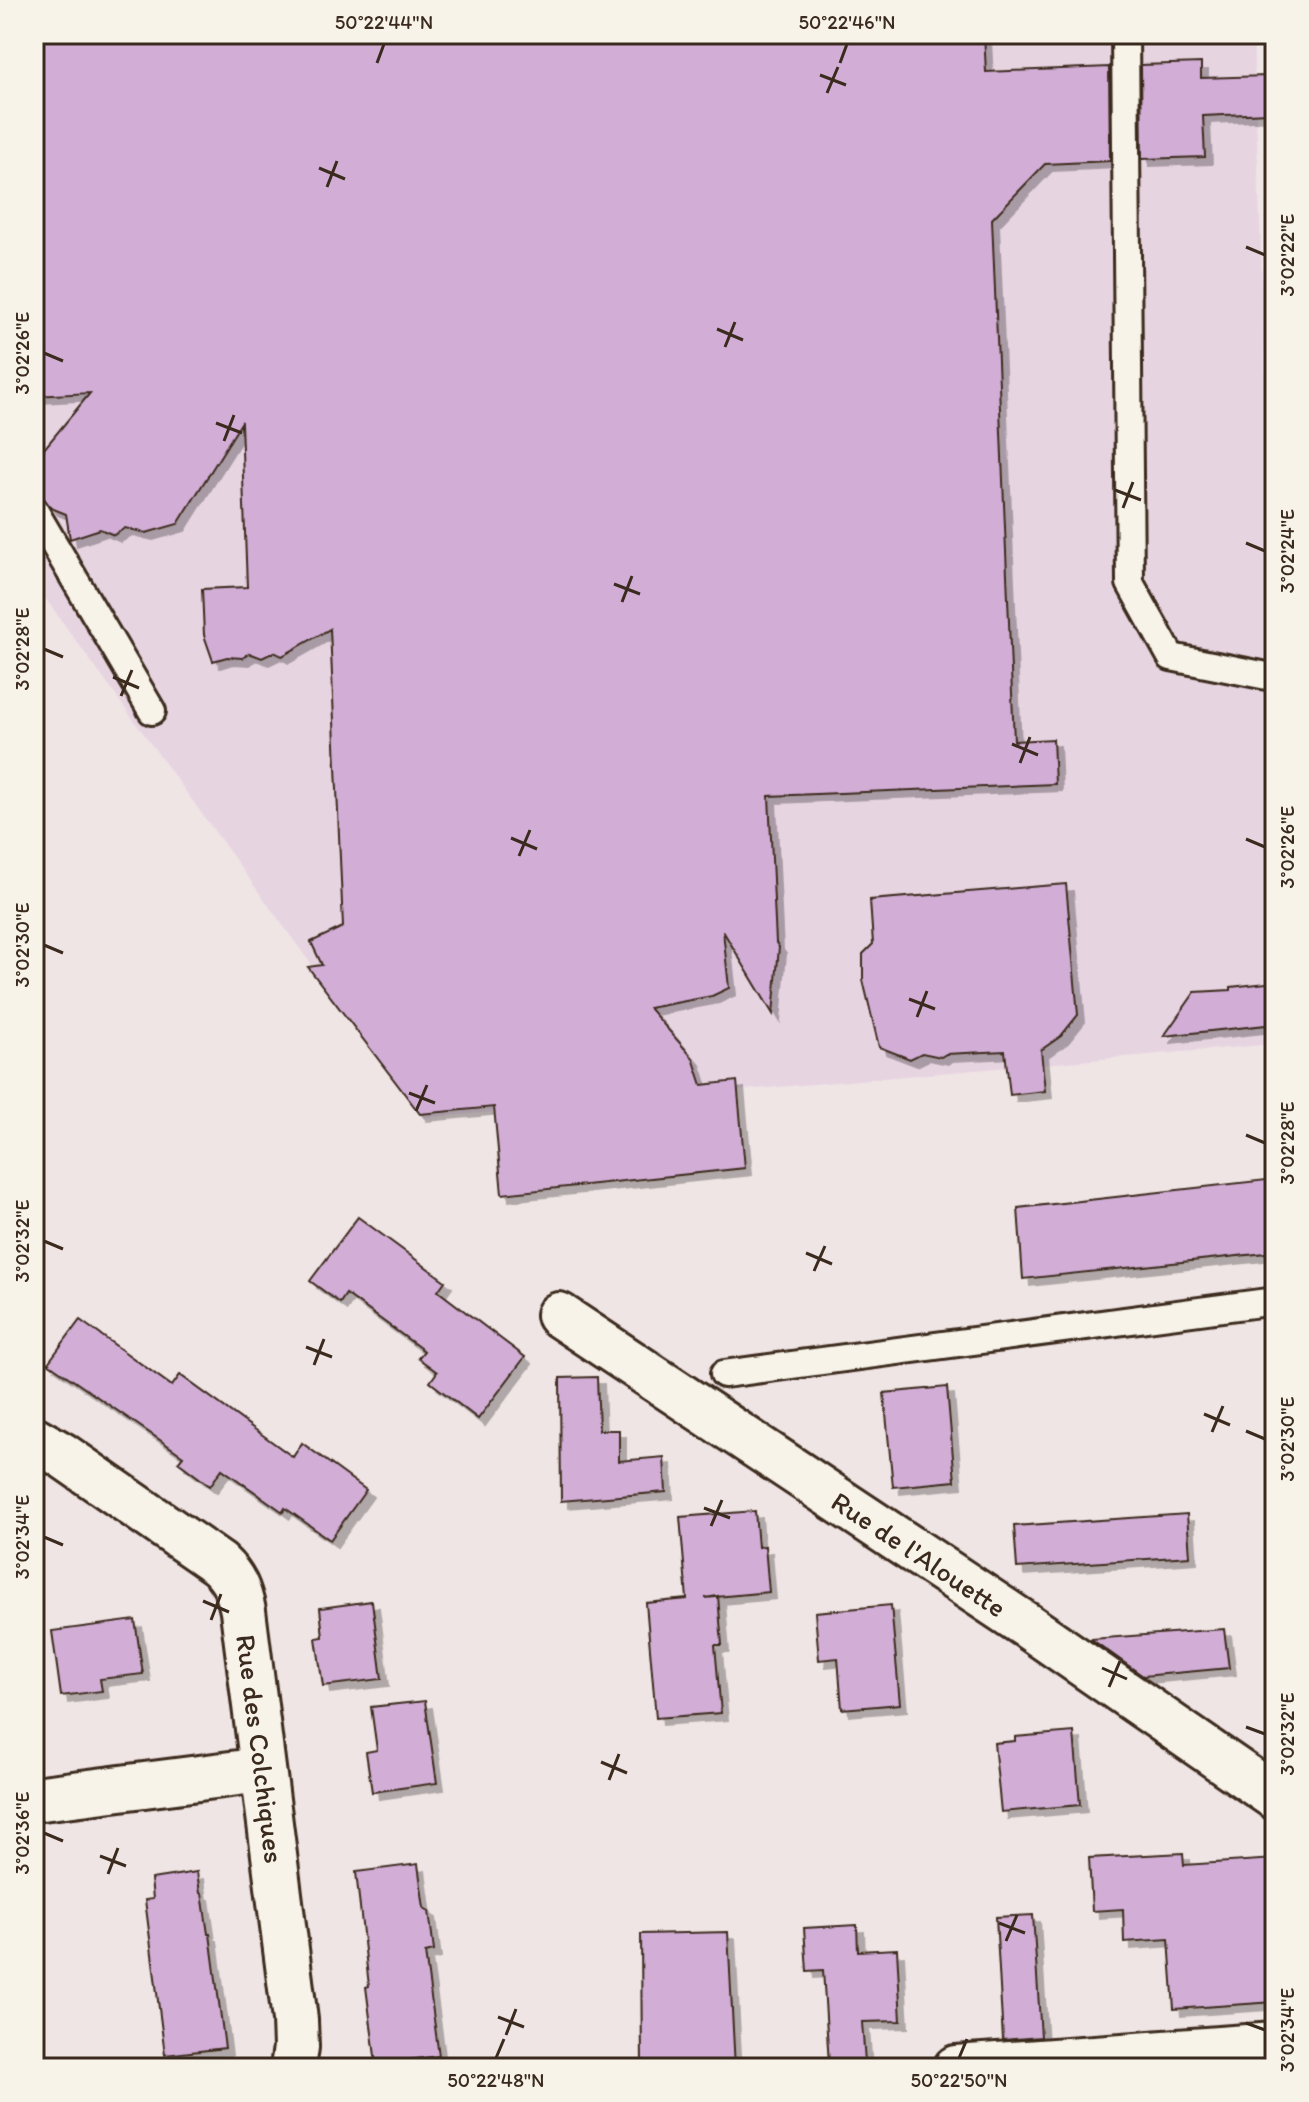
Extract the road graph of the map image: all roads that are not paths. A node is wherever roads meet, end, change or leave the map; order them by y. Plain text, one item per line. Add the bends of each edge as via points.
1 (1125, 34) edge
2 (34, 510) edge
3 (1275, 676) edge
4 (152, 711) dead end
5 (1275, 1301) edge
6 (559, 1315) dead end
7 (724, 1374) dead end
8 (34, 1439) edge
9 (262, 1770) junction
10 (1275, 1797) edge
11 (34, 1799) edge
12 (1275, 2045) edge
13 (293, 2068) edge
14 (956, 2068) edge

1 - 3 lane via 1130,583 1171,657
2 - 4 lane
5 - 7 lane
6 - 10 street, Rue de l'Alouette
8 - 9 street, Rue des Colchiques via 230,1574 243,1611
9 - 11 street
9 - 13 street, Rue des Colchiques via 295,2020
12 - 14 street

